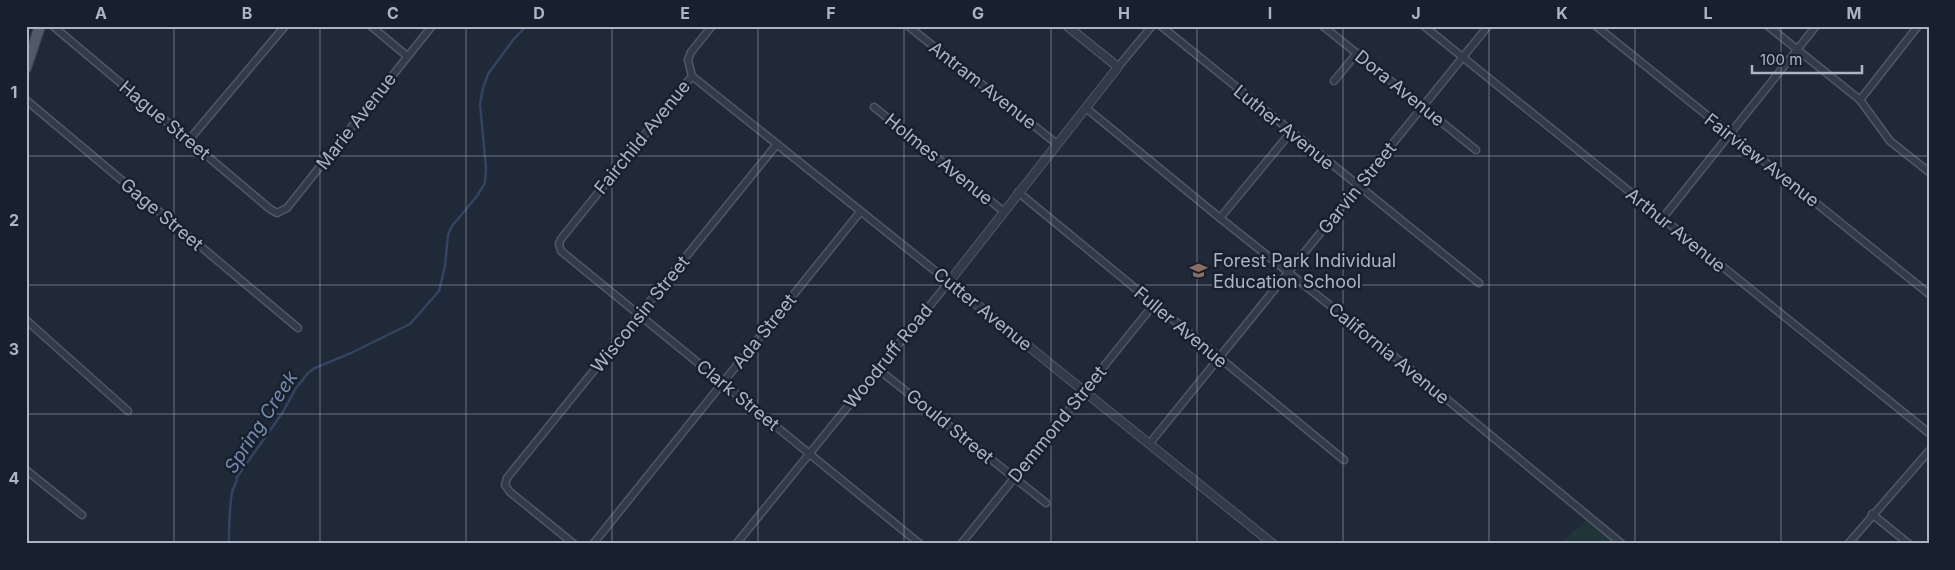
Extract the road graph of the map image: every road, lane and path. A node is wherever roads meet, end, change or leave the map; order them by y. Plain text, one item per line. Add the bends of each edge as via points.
1 (40, 26) edge
2 (53, 26) edge
3 (285, 26) edge
4 (371, 26) edge
5 (432, 26) edge
6 (712, 26) edge
7 (908, 26) edge
8 (1067, 26) edge
9 (1152, 26) edge
10 (1160, 26) edge
11 (1323, 26) edge
12 (1424, 26) edge
13 (1488, 26) edge
14 (1596, 26) edge
15 (1768, 26) edge
16 (1816, 26) edge
17 (1918, 26) edge
18 (1797, 50) junction
19 (1357, 53) junction
20 (407, 56) junction
21 (1463, 58) junction
22 (1118, 67) junction
23 (26, 68) edge
24 (692, 76) junction
25 (1334, 81) dead end
26 (26, 100) edge
27 (1860, 100) junction
28 (874, 107) dead end
29 (1423, 107) junction
30 (1086, 108) junction
31 (1291, 132) junction
32 (1729, 135) junction
33 (189, 140) junction
34 (777, 144) junction
35 (1057, 144) junction
36 (1476, 150) dead end
37 (1929, 172) edge
38 (1358, 187) junction
39 (1018, 192) junction
40 (1003, 211) junction
41 (860, 212) junction
42 (277, 213) joint
43 (1220, 218) junction
44 (1662, 219) junction
45 (559, 244) joint
46 (1289, 272) junction
47 (949, 282) junction
48 (1479, 283) dead end
49 (1929, 294) edge
50 (1154, 304) junction
51 (639, 316) junction
52 (26, 320) edge
53 (298, 328) dead end
54 (1219, 358) junction
55 (878, 369) junction
56 (722, 383) junction
57 (1084, 390) junction
58 (128, 411) dead end
59 (1929, 434) edge
60 (1150, 443) junction
61 (1929, 451) edge
62 (810, 453) junction
63 (1344, 460) dead end
64 (26, 470) edge
65 (1014, 477) junction
66 (1046, 503) dead end
67 (1872, 514) junction
68 (82, 515) dead end
69 (574, 544) edge
70 (594, 544) edge
71 (736, 544) edge
72 (920, 544) edge
73 (961, 544) edge
74 (1273, 544) edge
75 (1622, 544) edge
76 (1848, 544) edge
77 (1909, 544) edge

1 - 23 main road
2 - 33 street, Hague Street
3 - 33 street
4 - 20 street
5 - 20 street, Marie Avenue
6 - 24 street, Fairchild Avenue via 691,52 688,60
7 - 35 street, Antram Avenue
8 - 22 street
9 - 22 street, Woodruff Road
10 - 31 street, Luther Avenue
11 - 19 street, Dora Avenue
12 - 21 street, Arthur Avenue
13 - 21 street, Garvin Street
14 - 32 street, Fairview Avenue
15 - 18 street
16 - 18 street
17 - 27 street
18 - 27 street
18 - 32 street
19 - 25 street
19 - 29 street, Dora Avenue
20 - 42 street, Marie Avenue via 287,208
21 - 29 street, Garvin Street
21 - 44 street, Arthur Avenue
22 - 30 street, Woodruff Road
24 - 34 street, Cutter Avenue
24 - 45 street, Fairchild Avenue
26 - 53 street, Gage Street
27 - 37 street via 1890,141
28 - 40 street, Holmes Avenue
29 - 36 street, Dora Avenue
29 - 38 street, Garvin Street
30 - 35 street, Woodruff Road
30 - 43 street, California Avenue
31 - 38 street, Luther Avenue
31 - 43 street
32 - 44 street
32 - 49 street, Fairview Avenue
33 - 42 street, Hague Street
34 - 41 street, Cutter Avenue
34 - 51 street, Wisconsin Street
35 - 39 street, Woodruff Road
38 - 46 street, Garvin Street
38 - 48 street, Luther Avenue
39 - 40 street, Woodruff Road
39 - 50 street, Fuller Avenue
40 - 47 street, Woodruff Road
41 - 47 street, Cutter Avenue
41 - 56 street, Ada Street
43 - 46 street, California Avenue
44 - 59 street, Arthur Avenue
45 - 51 street, Clark Street via 561,251
46 - 54 street, Garvin Street
46 - 75 street, California Avenue
47 - 55 street, Woodruff Road
47 - 57 street, Cutter Avenue
50 - 54 street, Fuller Avenue
50 - 57 street, Demmond Street
51 - 56 street, Clark Street
51 - 69 street, Wisconsin Street via 507,478 505,485
52 - 58 street
54 - 60 street, Garvin Street
54 - 63 street, Fuller Avenue
55 - 62 street, Woodruff Road
55 - 65 street, Gould Street
56 - 62 street, Clark Street
56 - 70 street, Ada Street
57 - 60 street, Cutter Avenue
57 - 65 street, Demmond Street
60 - 74 street, Cutter Avenue
61 - 67 street
62 - 71 street, Woodruff Road
62 - 72 street, Clark Street
64 - 68 street
65 - 66 street, Gould Street
65 - 73 street, Demmond Street
67 - 76 street
67 - 77 street

